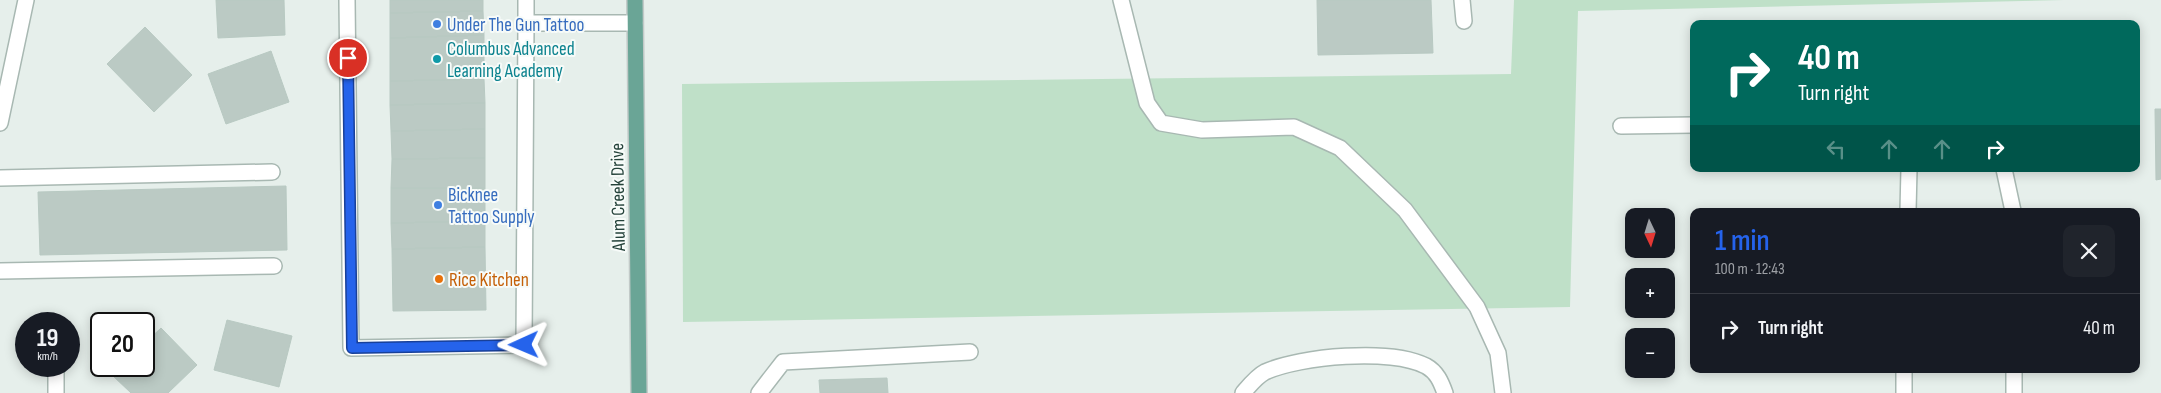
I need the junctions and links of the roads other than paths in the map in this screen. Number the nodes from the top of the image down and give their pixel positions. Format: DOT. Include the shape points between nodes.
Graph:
graph roads {
  1 [pos="26,0"];
  2 [pos="347,0"];
  3 [pos="526,0"];
  4 [pos="635,0"];
  5 [pos="1121,0"];
  6 [pos="1462,0"];
  7 [pos="1464,21"];
  8 [pos="526,23"];
  9 [pos="635,23"];
  10 [pos="0,119"];
  11 [pos="1621,126"];
  12 [pos="1690,126"];
  13 [pos="272,172"];
  14 [pos="1909,172"];
  15 [pos="2005,172"];
  16 [pos="0,178"];
  17 [pos="1908,208"];
  18 [pos="2012,208"];
  19 [pos="274,266"];
  20 [pos="0,271"];
  21 [pos="970,352"];
  22 [pos="1904,373"];
  23 [pos="2014,373"];
  24 [pos="56,377"];
  25 [pos="56,393"];
  26 [pos="639,393"];
  27 [pos="759,393"];
  28 [pos="1243,393"];
  29 [pos="1445,393"];
  30 [pos="1503,393"];
  31 [pos="1904,393"];
  32 [pos="2014,393"];
  1 -- 10 [label="street"];
  2 -- 8 [label="street" via="352,348 524,345"];
  3 -- 8 [label="street"];
  4 -- 9 [label="main road, Alum Creek Drive"];
  5 -- 30 [label="street" via="1147,103 1162,123 1202,130 1294,126 1340,148 1405,210 1477,307 1498,353"];
  6 -- 7 [label="street"];
  8 -- 9 [label="street"];
  9 -- 26 [label="main road, Alum Creek Drive"];
  11 -- 12 [label="street"];
  13 -- 16 [label="street"];
  14 -- 17 [label="street"];
  15 -- 18 [label="street"];
  19 -- 20 [label="street"];
  21 -- 27 [label="street" via="783,362"];
  22 -- 31 [label="street"];
  23 -- 32 [label="street"];
  24 -- 25 [label="street"];
  28 -- 29 [label="street" via="1262,373 1286,364 1343,357 1406,358 1428,367 1441,379"];
}
